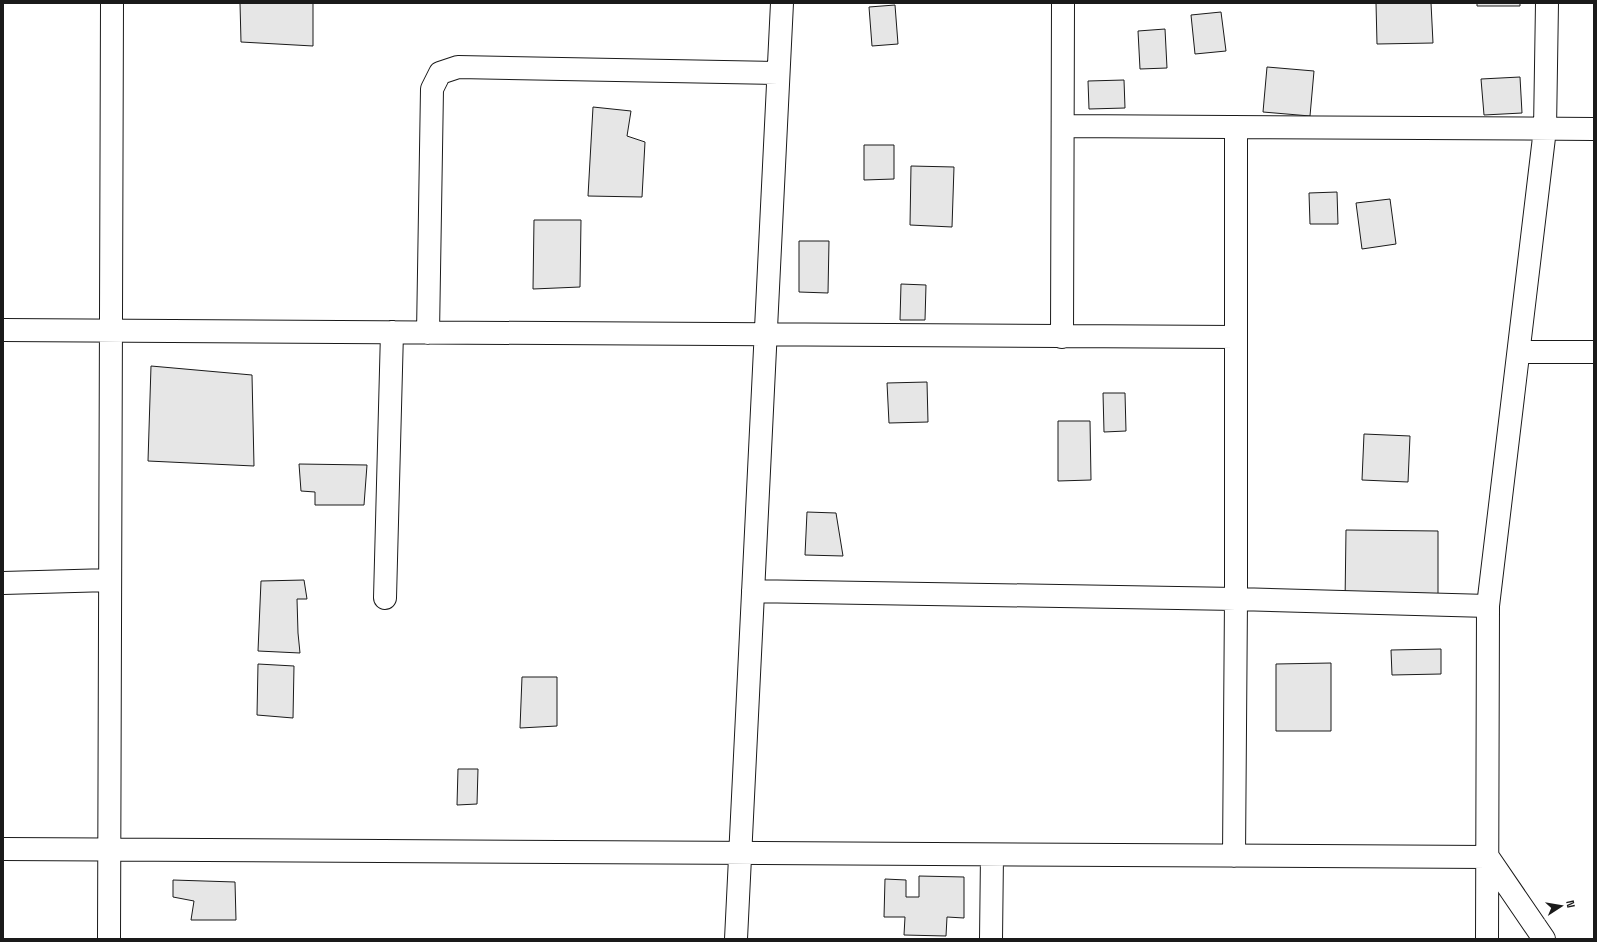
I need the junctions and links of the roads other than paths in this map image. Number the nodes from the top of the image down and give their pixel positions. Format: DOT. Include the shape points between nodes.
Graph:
graph roads {
  1 [pos="112,3"];
  2 [pos="782,3"];
  3 [pos="1063,3"];
  4 [pos="1547,3"];
  5 [pos="778,72"];
  6 [pos="1063,126"];
  7 [pos="1236,127"];
  8 [pos="1545,129"];
  9 [pos="1594,129"];
  10 [pos="3,330"];
  11 [pos="111,331"];
  12 [pos="392,332"];
  13 [pos="428,333"];
  14 [pos="766,335"];
  15 [pos="1062,336"];
  16 [pos="1236,337"];
  17 [pos="1519,352"];
  18 [pos="1594,352"];
  19 [pos="110,580"];
  20 [pos="3,583"];
  21 [pos="753,591"];
  22 [pos="384,598"];
  23 [pos="1236,599"];
  24 [pos="1488,606"];
  25 [pos="3,849"];
  26 [pos="110,849"];
  27 [pos="740,853"];
  28 [pos="992,854"];
  29 [pos="1234,856"];
  30 [pos="1488,857"];
  31 [pos="109,939"];
  32 [pos="736,939"];
  33 [pos="991,939"];
  34 [pos="1487,939"];
  35 [pos="1544,939"];
  1 -- 11 [label="street"];
  2 -- 5 [label="street"];
  3 -- 6 [label="street"];
  4 -- 8 [label="street"];
  5 -- 13 [label="street" via="458,67 440,73 432,89"];
  5 -- 14 [label="street"];
  6 -- 7 [label="street"];
  6 -- 15 [label="street"];
  7 -- 8 [label="street"];
  7 -- 16 [label="street"];
  8 -- 9 [label="street"];
  8 -- 17 [label="street"];
  10 -- 11 [label="street"];
  11 -- 12 [label="street"];
  11 -- 19 [label="street"];
  12 -- 13 [label="street"];
  12 -- 22 [label="street"];
  13 -- 14 [label="street"];
  14 -- 15 [label="street"];
  14 -- 21 [label="street"];
  15 -- 16 [label="street"];
  16 -- 23 [label="street"];
  17 -- 18 [label="street"];
  17 -- 24 [label="street"];
  19 -- 20 [label="street"];
  19 -- 26 [label="street"];
  21 -- 23 [label="street"];
  21 -- 27 [label="street"];
  23 -- 24 [label="street"];
  23 -- 29 [label="street"];
  24 -- 30 [label="street"];
  25 -- 26 [label="street"];
  26 -- 27 [label="street"];
  26 -- 31 [label="street"];
  27 -- 28 [label="street"];
  27 -- 32 [label="street"];
  28 -- 29 [label="street"];
  28 -- 33 [label="street"];
  29 -- 30 [label="street"];
  30 -- 34 [label="street"];
  30 -- 35 [label="street"];
}
